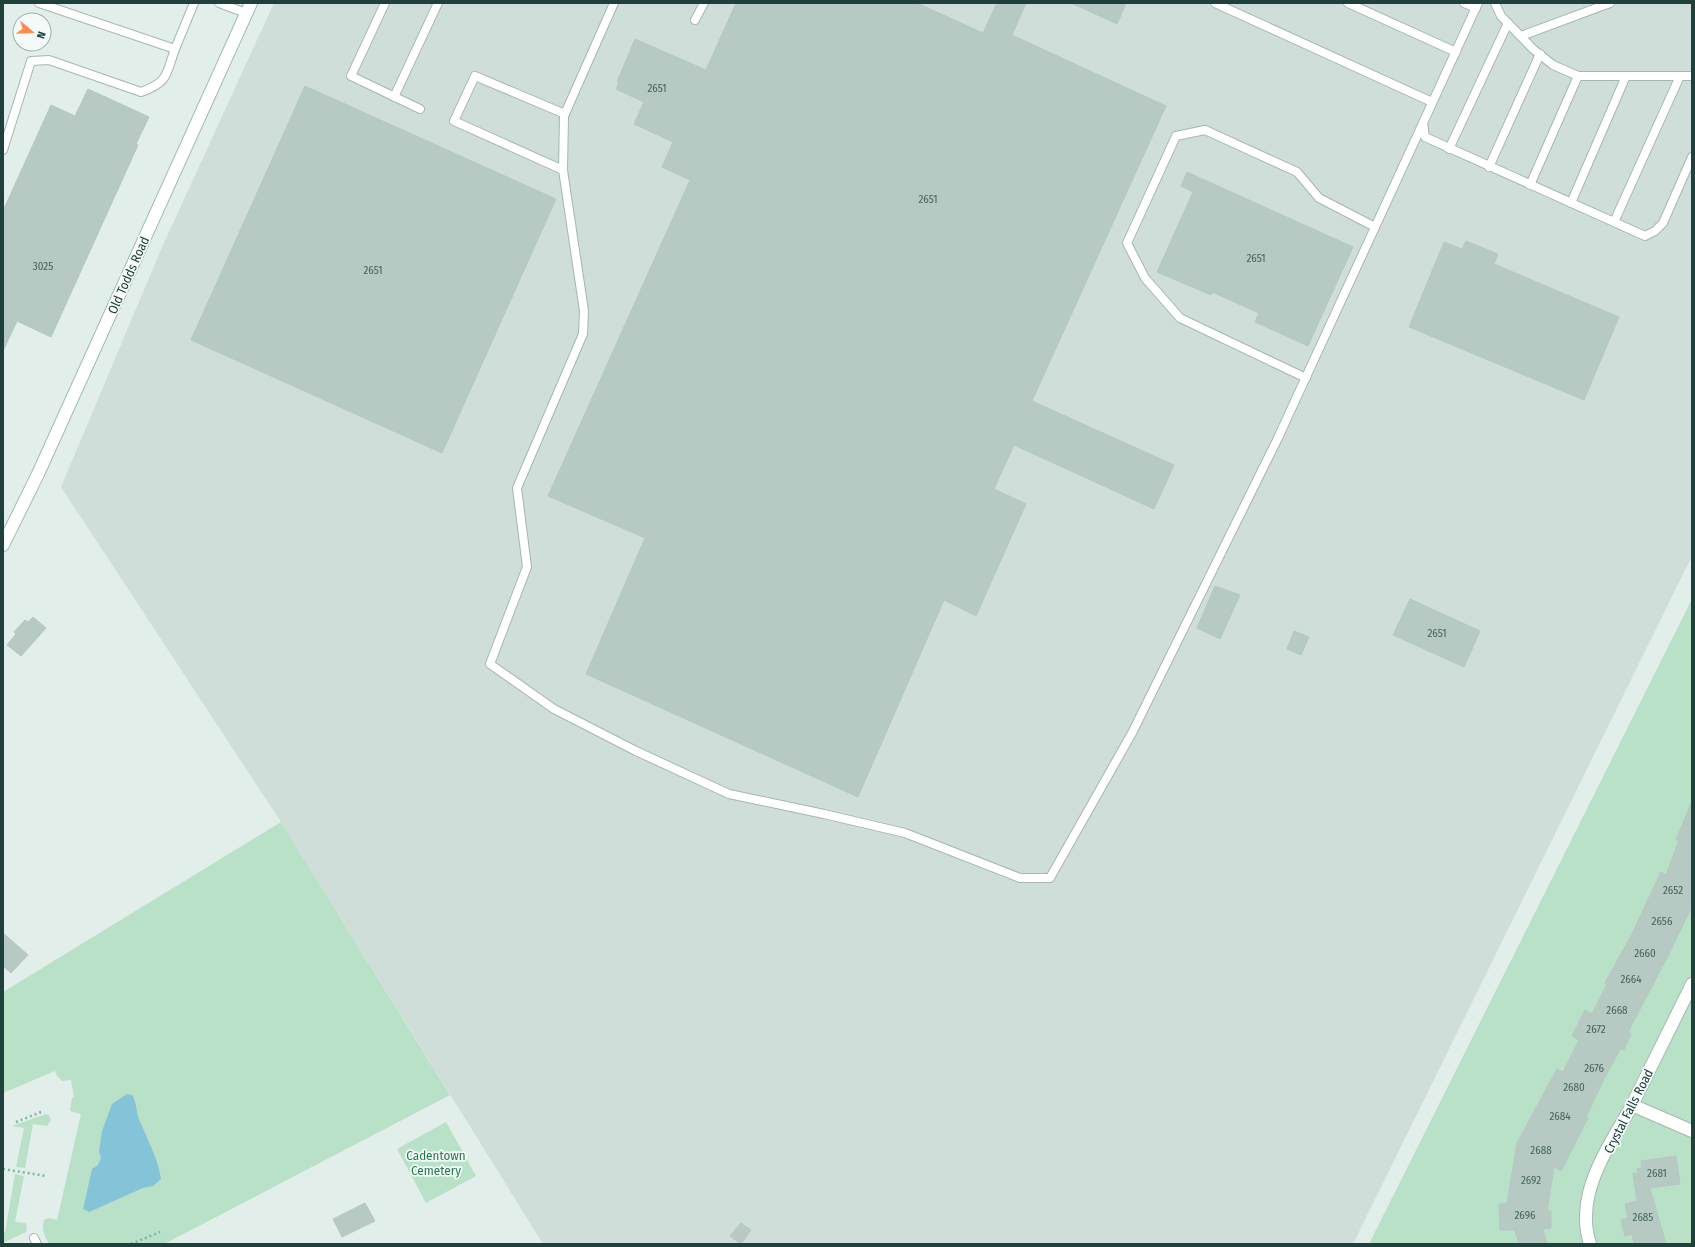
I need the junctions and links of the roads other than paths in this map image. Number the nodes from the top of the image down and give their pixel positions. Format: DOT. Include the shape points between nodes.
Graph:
graph roads {
  1 [pos="39,3"];
  2 [pos="193,3"];
  3 [pos="219,3"];
  4 [pos="385,3"];
  5 [pos="438,3"];
  6 [pos="614,3"];
  7 [pos="704,3"];
  8 [pos="1215,3"];
  9 [pos="1348,3"];
  10 [pos="1464,3"];
  11 [pos="1495,3"];
  12 [pos="1610,3"];
  13 [pos="1597,5"];
  14 [pos="1477,6"];
  15 [pos="249,8"];
  16 [pos="695,20"];
  17 [pos="1508,23"];
  18 [pos="1521,36"];
  19 [pos="175,49"];
  20 [pos="1456,52"];
  21 [pos="1540,54"];
  22 [pos="1578,76"];
  23 [pos="1626,76"];
  24 [pos="1680,76"];
  25 [pos="1692,76"];
  26 [pos="394,97"];
  27 [pos="1432,102"];
  28 [pos="420,109"];
  29 [pos="565,114"];
  30 [pos="1423,123"];
  31 [pos="1449,149"];
  32 [pos="3,150"];
  33 [pos="1692,157"];
  34 [pos="1489,167"];
  35 [pos="563,170"];
  36 [pos="1530,185"];
  37 [pos="1571,203"];
  38 [pos="1614,222"];
  39 [pos="1375,227"];
  40 [pos="1306,378"];
  41 [pos="7,528"];
  42 [pos="3,545"];
  43 [pos="1692,984"];
  44 [pos="1632,1105"];
  45 [pos="1692,1132"];
  46 [pos="1590,1244"];
  1 -- 19 [label="lane"];
  2 -- 19 [label="lane"];
  3 -- 15 [label="lane"];
  4 -- 26 [label="lane" via="351,76"];
  5 -- 26 [label="lane"];
  6 -- 29 [label="lane"];
  7 -- 16 [label="lane"];
  8 -- 27 [label="lane"];
  9 -- 20 [label="lane"];
  10 -- 14 [label="lane"];
  11 -- 17 [label="lane" via="1501,16"];
  12 -- 13 [label="lane"];
  13 -- 18 [label="lane"];
  14 -- 20 [label="lane"];
  15 -- 41 [label="main road, Old Todds Road" via="38,474"];
  17 -- 18 [label="lane"];
  17 -- 31 [label="lane"];
  18 -- 21 [label="lane"];
  19 -- 32 [label="lane" via="163,81 156,87 141,92 49,60 31,61"];
  20 -- 27 [label="lane"];
  21 -- 22 [label="lane" via="1553,65"];
  21 -- 34 [label="lane"];
  22 -- 23 [label="lane"];
  22 -- 36 [label="lane"];
  23 -- 24 [label="lane"];
  23 -- 37 [label="lane"];
  24 -- 25 [label="lane"];
  24 -- 38 [label="lane"];
  26 -- 28 [label="lane"];
  27 -- 30 [label="lane"];
  29 -- 35 [label="lane"];
  29 -- 35 [label="lane" via="475,76 454,121"];
  30 -- 31 [label="lane" via="1425,137"];
  30 -- 39 [label="lane"];
  31 -- 34 [label="lane"];
  33 -- 38 [label="lane" via="1664,223 1655,231 1645,236"];
  34 -- 36 [label="lane"];
  35 -- 40 [label="lane" via="584,311 583,334 517,488 527,567 490,664 554,709 729,794 905,833 1020,878 1050,878 1132,733"];
  36 -- 37 [label="lane"];
  37 -- 38 [label="lane"];
  39 -- 40 [label="lane"];
  39 -- 40 [label="lane" via="1319,198 1297,172 1205,130 1176,136 1127,243 1145,278 1180,318"];
  41 -- 42 [label="main road, Old Todds Road"];
  43 -- 44 [label="main road, Crystal Falls Road"];
  44 -- 45 [label="main road"];
  44 -- 46 [label="main road, Crystal Falls Road" via="1597,1169 1589,1191 1586,1208"];
}
